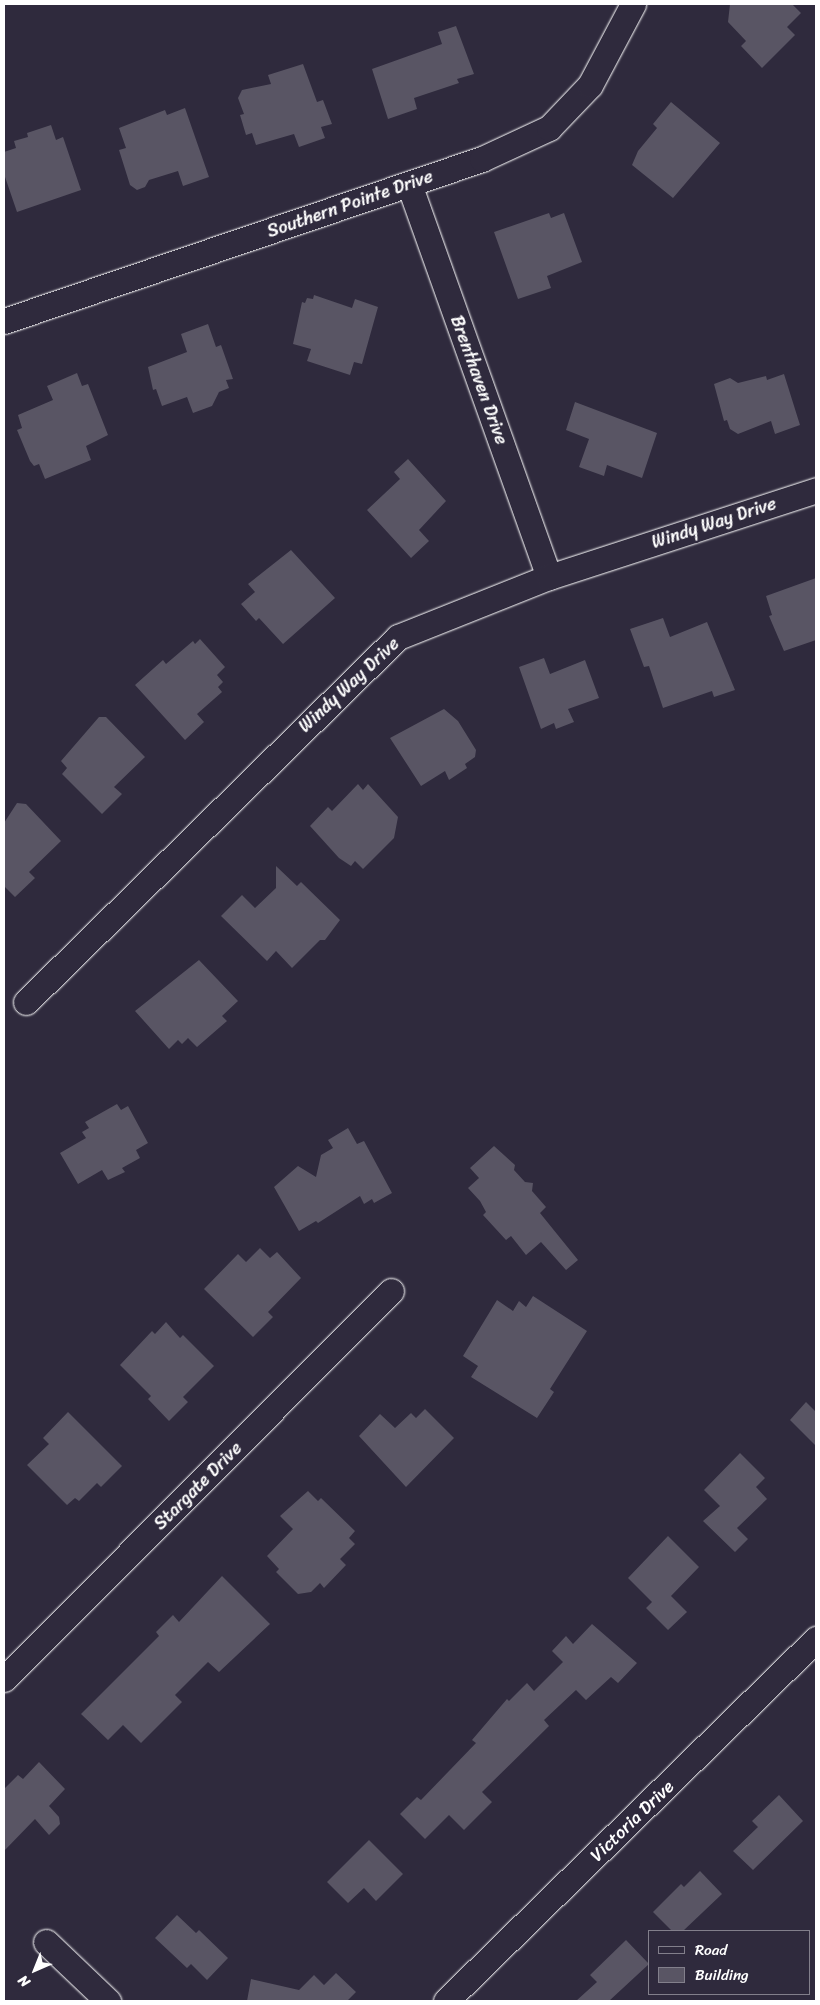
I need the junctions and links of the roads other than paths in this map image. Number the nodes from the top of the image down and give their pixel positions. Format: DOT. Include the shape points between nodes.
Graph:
graph roads {
  1 [pos="633,4"];
  2 [pos="409,184"];
  3 [pos="4,321"];
  4 [pos="816,490"];
  5 [pos="549,577"];
  6 [pos="26,1002"];
  7 [pos="391,1291"];
  8 [pos="816,1639"];
  9 [pos="4,1679"];
  10 [pos="46,1942"];
  11 [pos="108,2001"];
  12 [pos="446,2001"];
  1 -- 2 [label="street, Southern Pointe Drive" via="590,85 549,128 482,159"];
  2 -- 3 [label="street, Southern Pointe Drive"];
  2 -- 5 [label="street, Brenthaven Drive"];
  4 -- 5 [label="street, Windy Way Drive"];
  5 -- 6 [label="street, Windy Way Drive" via="398,637"];
  7 -- 9 [label="street, Stargate Drive"];
  8 -- 12 [label="street, Victoria Drive"];
  10 -- 11 [label="street"];
}
